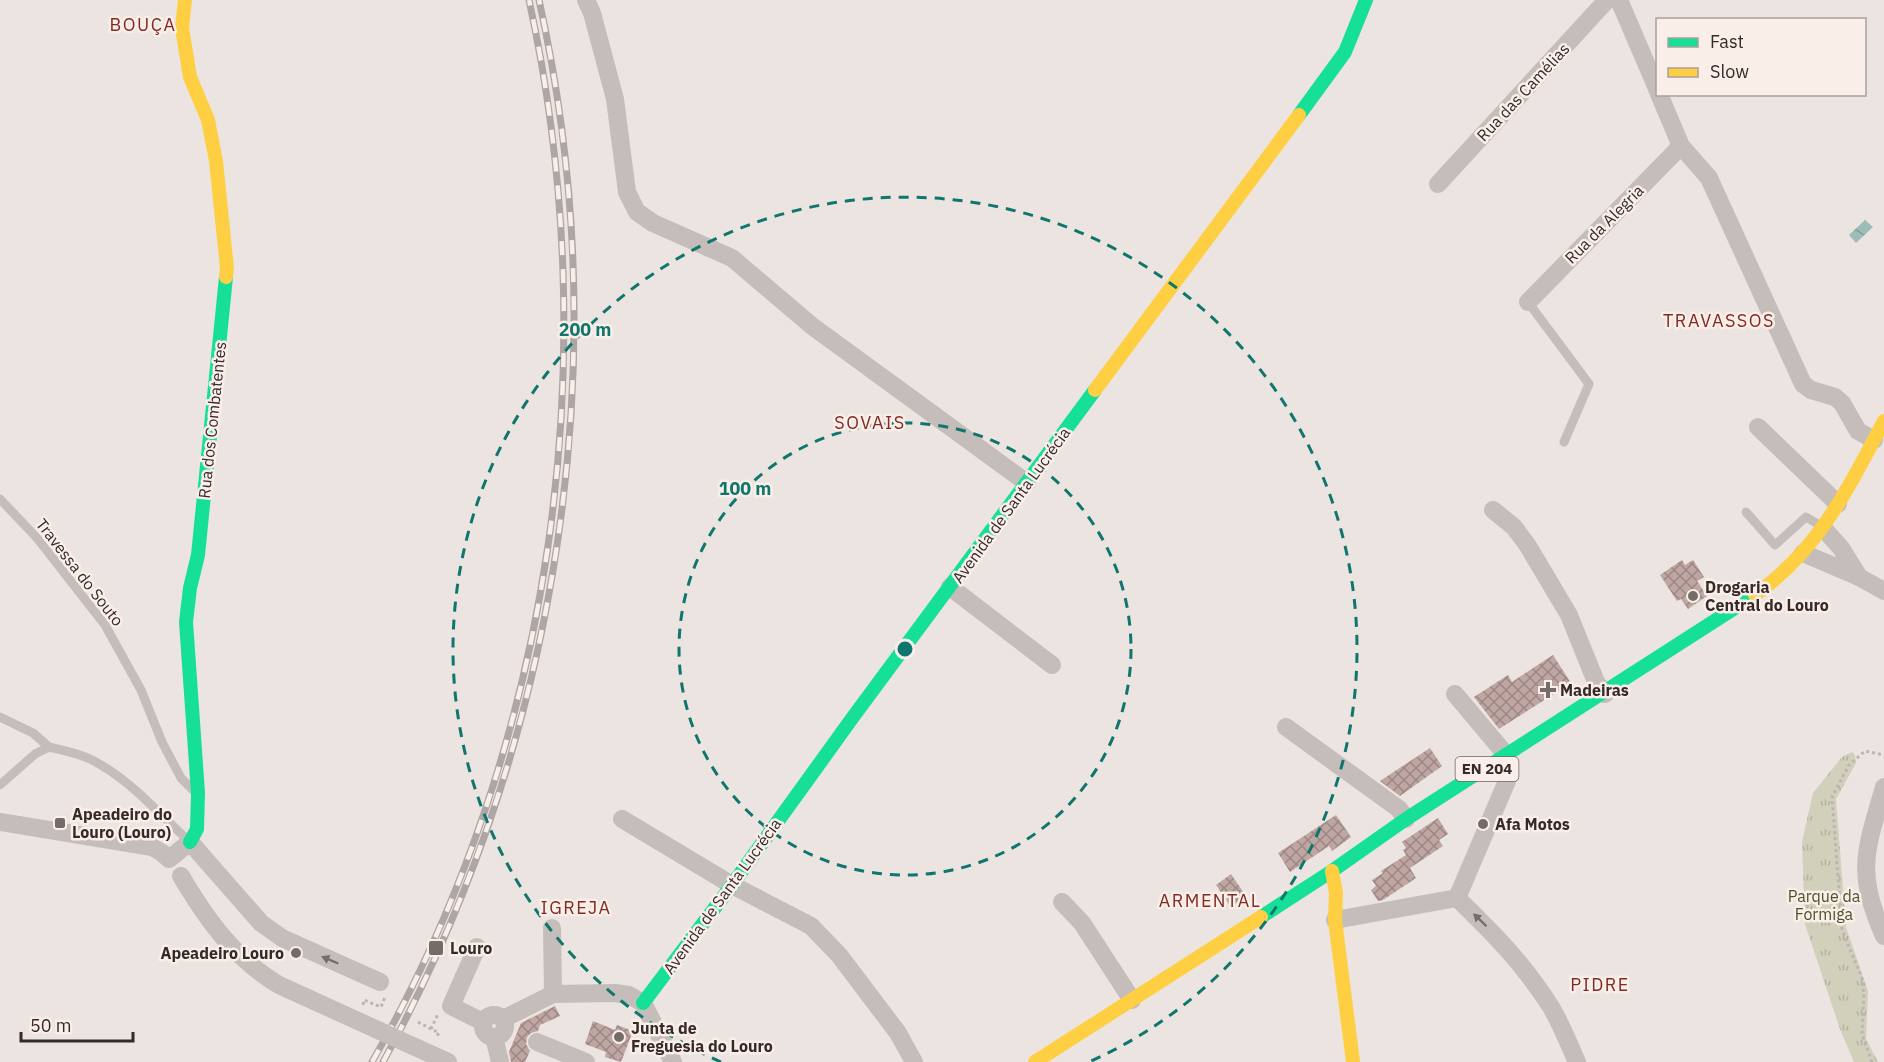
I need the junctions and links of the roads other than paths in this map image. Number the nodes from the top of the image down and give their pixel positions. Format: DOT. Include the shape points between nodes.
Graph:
graph roads {
  1 [pos="185,0"];
  2 [pos="586,0"];
  3 [pos="1366,0"];
  4 [pos="1607,0"];
  5 [pos="1619,0"];
  6 [pos="1656,88"];
  7 [pos="1659,96"];
  8 [pos="1681,146"];
  9 [pos="1438,184"];
  10 [pos="1528,302"];
  11 [pos="1884,421"];
  12 [pos="1758,427"];
  13 [pos="1874,440"];
  14 [pos="1564,442"];
  15 [pos="1027,483"];
  16 [pos="0,499"];
  17 [pos="1838,504"];
  18 [pos="1493,510"];
  19 [pos="1746,512"];
  20 [pos="1823,528"];
  21 [pos="1803,553"];
  22 [pos="1783,556"];
  23 [pos="1859,576"];
  24 [pos="950,587"];
  25 [pos="1884,591"];
  26 [pos="1052,665"];
  27 [pos="1455,694"];
  28 [pos="1605,694"];
  29 [pos="0,717"];
  30 [pos="1286,727"];
  31 [pos="49,747"];
  32 [pos="1507,756"];
  33 [pos="1508,781"];
  34 [pos="0,785"];
  35 [pos="1884,787"];
  36 [pos="198,793"];
  37 [pos="622,819"];
  38 [pos="1406,819"];
  39 [pos="0,822"];
  40 [pos="190,842"];
  41 [pos="169,860"];
  42 [pos="1332,871"];
  43 [pos="732,885"];
  44 [pos="1304,888"];
  45 [pos="1457,898"];
  46 [pos="1062,902"];
  47 [pos="1324,910"];
  48 [pos="552,928"];
  49 [pos="1884,936"];
  50 [pos="477,947"];
  51 [pos="372,979"];
  52 [pos="553,994"];
  53 [pos="1132,1000"];
  54 [pos="643,1004"];
  55 [pos="488,1030"];
  56 [pos="537,1042"];
  57 [pos="448,1062"];
  58 [pos="500,1062"];
  59 [pos="586,1062"];
  60 [pos="673,1062"];
  61 [pos="914,1062"];
  62 [pos="1035,1062"];
  63 [pos="1353,1062"];
  64 [pos="1577,1062"];
  1 -- 36 [label="street, Rua dos Combatentes" via="182,28 190,77 208,120 216,160 227,268 198,555 186,622"];
  2 -- 15 [label="street" via="615,99 627,192 637,212 732,258 812,326"];
  3 -- 15 [label="street, Avenida de Santa Lucrécia" via="1345,52"];
  4 -- 9 [label="street, Rua das Camélias"];
  5 -- 6 [label="street"];
  7 -- 8 [label="street"];
  8 -- 10 [label="street, Rua da Alegria"];
  8 -- 13 [label="street" via="1708,178 1803,384 1835,397 1858,431"];
  10 -- 14 [label="lane" via="1589,384"];
  11 -- 13 [label="street, EN 204"];
  12 -- 17 [label="street"];
  13 -- 17 [label="street, EN 204"];
  15 -- 24 [label="street, Avenida de Santa Lucrécia"];
  16 -- 36 [label="lane, Travessa do Souto" via="37,538 105,625 141,690 181,778"];
  17 -- 20 [label="street, EN 204"];
  18 -- 28 [label="street" via="1514,527 1528,546 1569,615 1596,682"];
  19 -- 22 [label="lane"];
  20 -- 21 [label="street, EN 204"];
  20 -- 22 [label="lane" via="1806,517"];
  20 -- 23 [label="street"];
  21 -- 22 [label="street, EN 204"];
  21 -- 23 [label="street"];
  22 -- 28 [label="street, EN 204" via="1741,605"];
  23 -- 25 [label="street"];
  24 -- 26 [label="street"];
  24 -- 43 [label="street, Avenida de Santa Lucrécia"];
  27 -- 32 [label="street"];
  28 -- 32 [label="street, EN 204"];
  29 -- 31 [label="lane" via="33,733"];
  30 -- 38 [label="street"];
  31 -- 34 [label="lane" via="35,754"];
  31 -- 40 [label="lane" via="100,764"];
  32 -- 38 [label="street, EN 204"];
  33 -- 45 [label="street"];
  35 -- 49 [label="street" via="1865,865 1872,909"];
  36 -- 40 [label="street, Rua dos Combatentes" via="196,829"];
  37 -- 43 [label="street"];
  38 -- 42 [label="street, EN 204"];
  39 -- 41 [label="street" via="152,847"];
  40 -- 41 [label="street"];
  51 -- 40 [label="street, one-way" via="296,946 261,923"];
  41 -- 57 [label="street, bridge" via="203,914 258,972"];
  42 -- 44 [label="street, EN 204"];
  42 -- 47 [label="street" via="1336,893"];
  43 -- 54 [label="street, Avenida de Santa Lucrécia"];
  43 -- 61 [label="street" via="811,926 898,1033"];
  44 -- 47 [label="street"];
  44 -- 53 [label="street, EN 204"];
  45 -- 47 [label="street"];
  64 -- 45 [label="street, one-way" via="1552,1010 1527,972 1502,941"];
  46 -- 53 [label="street" via="1082,923"];
  47 -- 63 [label="street"];
  48 -- 52 [label="street"];
  50 -- 55 [label="street" via="451,1006"];
  52 -- 54 [label="street" via="615,993 629,995"];
  52 -- 55 [label="street" via="503,1019 504,1030 499,1035"];
  53 -- 62 [label="street, EN 204"];
  54 -- 60 [label="street"];
  55 -- 58 [label="street"];
  56 -- 59 [label="street"];
}
